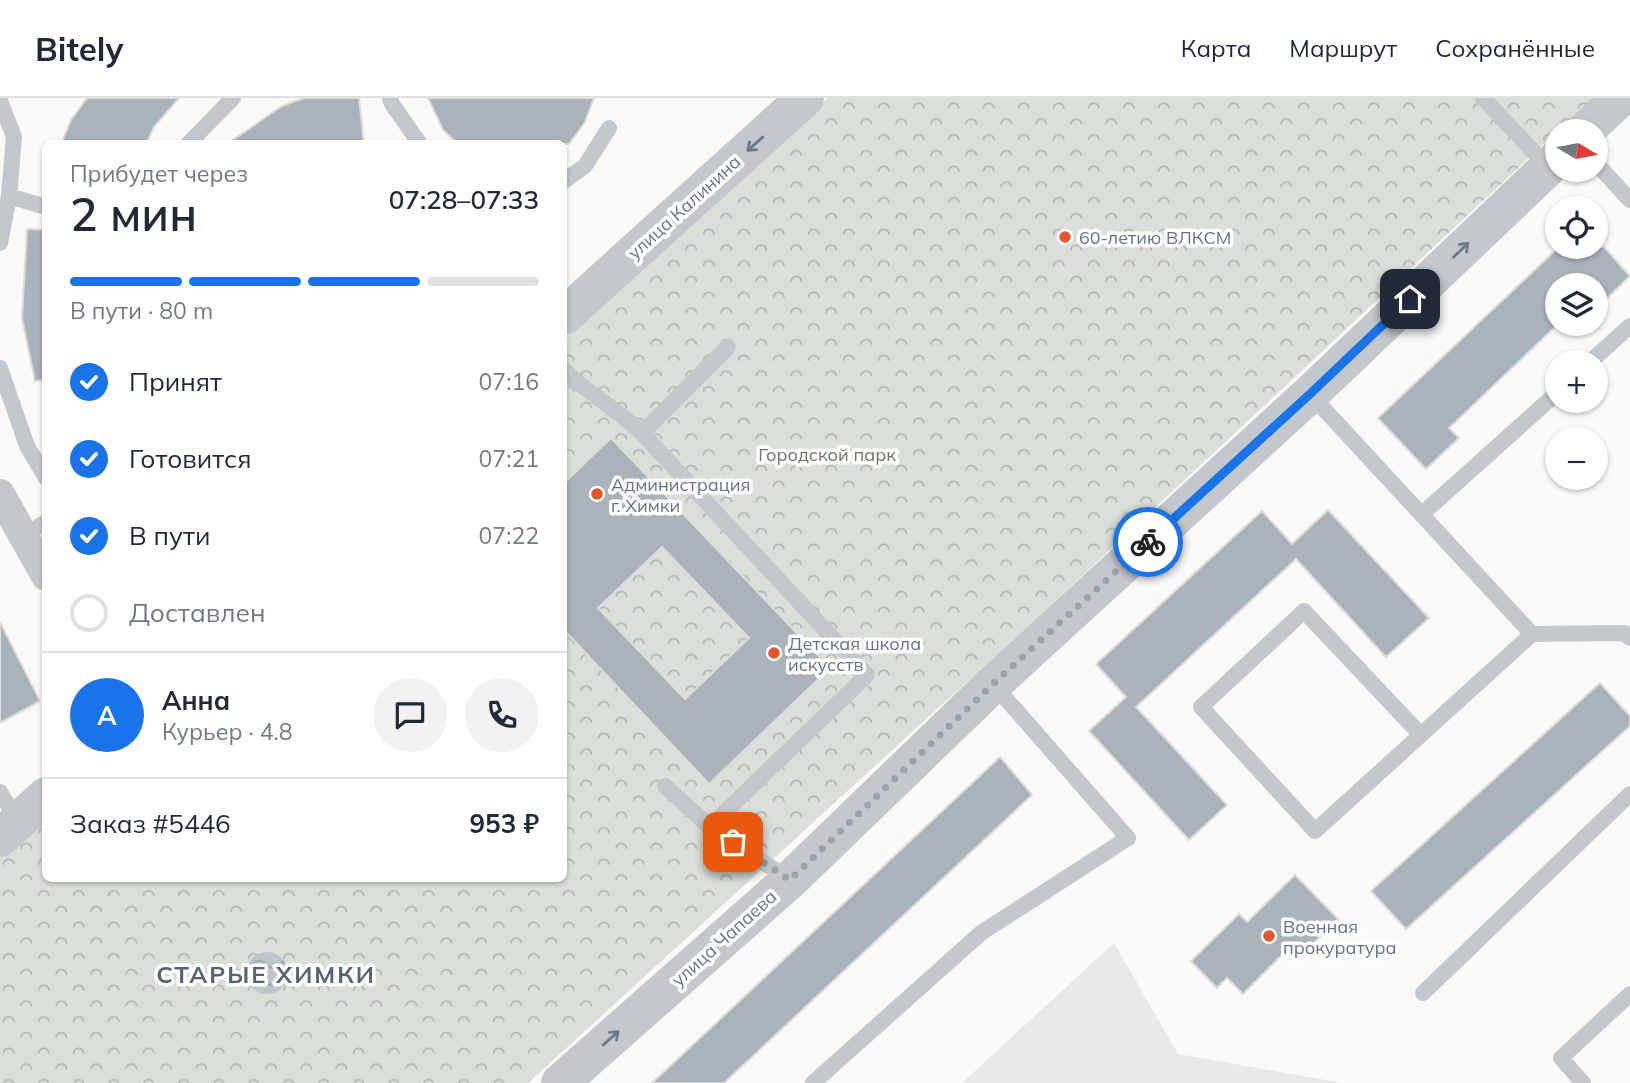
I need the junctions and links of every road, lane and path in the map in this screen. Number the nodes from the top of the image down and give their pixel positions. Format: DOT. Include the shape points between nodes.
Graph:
graph roads {
  1 [pos="233,98"];
  2 [pos="390,98"];
  3 [pos="1483,98"];
  4 [pos="1620,98"];
  5 [pos="0,101"];
  6 [pos="789,103"];
  7 [pos="1598,119"];
  8 [pos="609,128"];
  9 [pos="192,140"];
  10 [pos="417,140"];
  11 [pos="1545,155"];
  12 [pos="1545,170"];
  13 [pos="1608,176"];
  14 [pos="567,179"];
  15 [pos="9,196"];
  16 [pos="1630,200"];
  17 [pos="42,206"];
  18 [pos="0,243"];
  19 [pos="567,313"];
  20 [pos="1630,326"];
  21 [pos="728,346"];
  22 [pos="1603,350"];
  23 [pos="0,368"];
  24 [pos="567,373"];
  25 [pos="1310,394"];
  26 [pos="1545,404"];
  27 [pos="642,433"];
  28 [pos="42,471"];
  29 [pos="0,494"];
  30 [pos="1422,514"];
  31 [pos="34,529"];
  32 [pos="42,560"];
  33 [pos="1532,634"];
  34 [pos="1630,638"];
  35 [pos="993,684"];
  36 [pos="1420,734"];
  37 [pos="665,786"];
  38 [pos="1630,794"];
  39 [pos="42,798"];
  40 [pos="6,817"];
  41 [pos="711,828"];
  42 [pos="790,880"];
  43 [pos="1423,993"];
  44 [pos="1630,993"];
  45 [pos="560,1083"];
  46 [pos="813,1083"];
  47 [pos="1583,1083"];
  1 -- 9 [label="lane"];
  2 -- 10 [label="lane"];
  3 -- 11 [label="lane"];
  4 -- 7 [label="street"];
  5 -- 15 [label="lane" via="13,137"];
  6 -- 19 [label="street, улица Калинина, one-way"];
  8 -- 14 [label="lane" via="584,166"];
  25 -- 12 [label="street, улица Чапаева, one-way"];
  13 -- 16 [label="lane"];
  15 -- 17 [label="lane"];
  15 -- 18 [label="lane"];
  20 -- 22 [label="lane"];
  21 -- 27 [label="lane"];
  23 -- 28 [label="lane" via="27,446"];
  24 -- 27 [label="lane"];
  25 -- 30 [label="lane"];
  25 -- 35 [label="street, улица Чапаева"];
  26 -- 30 [label="lane"];
  27 -- 41 [label="lane" via="866,675"];
  29 -- 31 [label="street"];
  30 -- 33 [label="lane"];
  31 -- 32 [label="street"];
  33 -- 34 [label="lane" via="1625,633"];
  33 -- 36 [label="lane"];
  35 -- 42 [label="street, улица Чапаева"];
  35 -- 46 [label="lane" via="1128,838 981,933"];
  36 -- 36 [label="lane" via="1315,831 1201,707 1304,611"];
  37 -- 41 [label="lane"];
  38 -- 43 [label="lane"];
  39 -- 40 [label="street"];
  41 -- 42 [label="lane"];
  45 -- 42 [label="street, улица Чапаева, one-way"];
  44 -- 47 [label="lane" via="1561,1058"];
}
